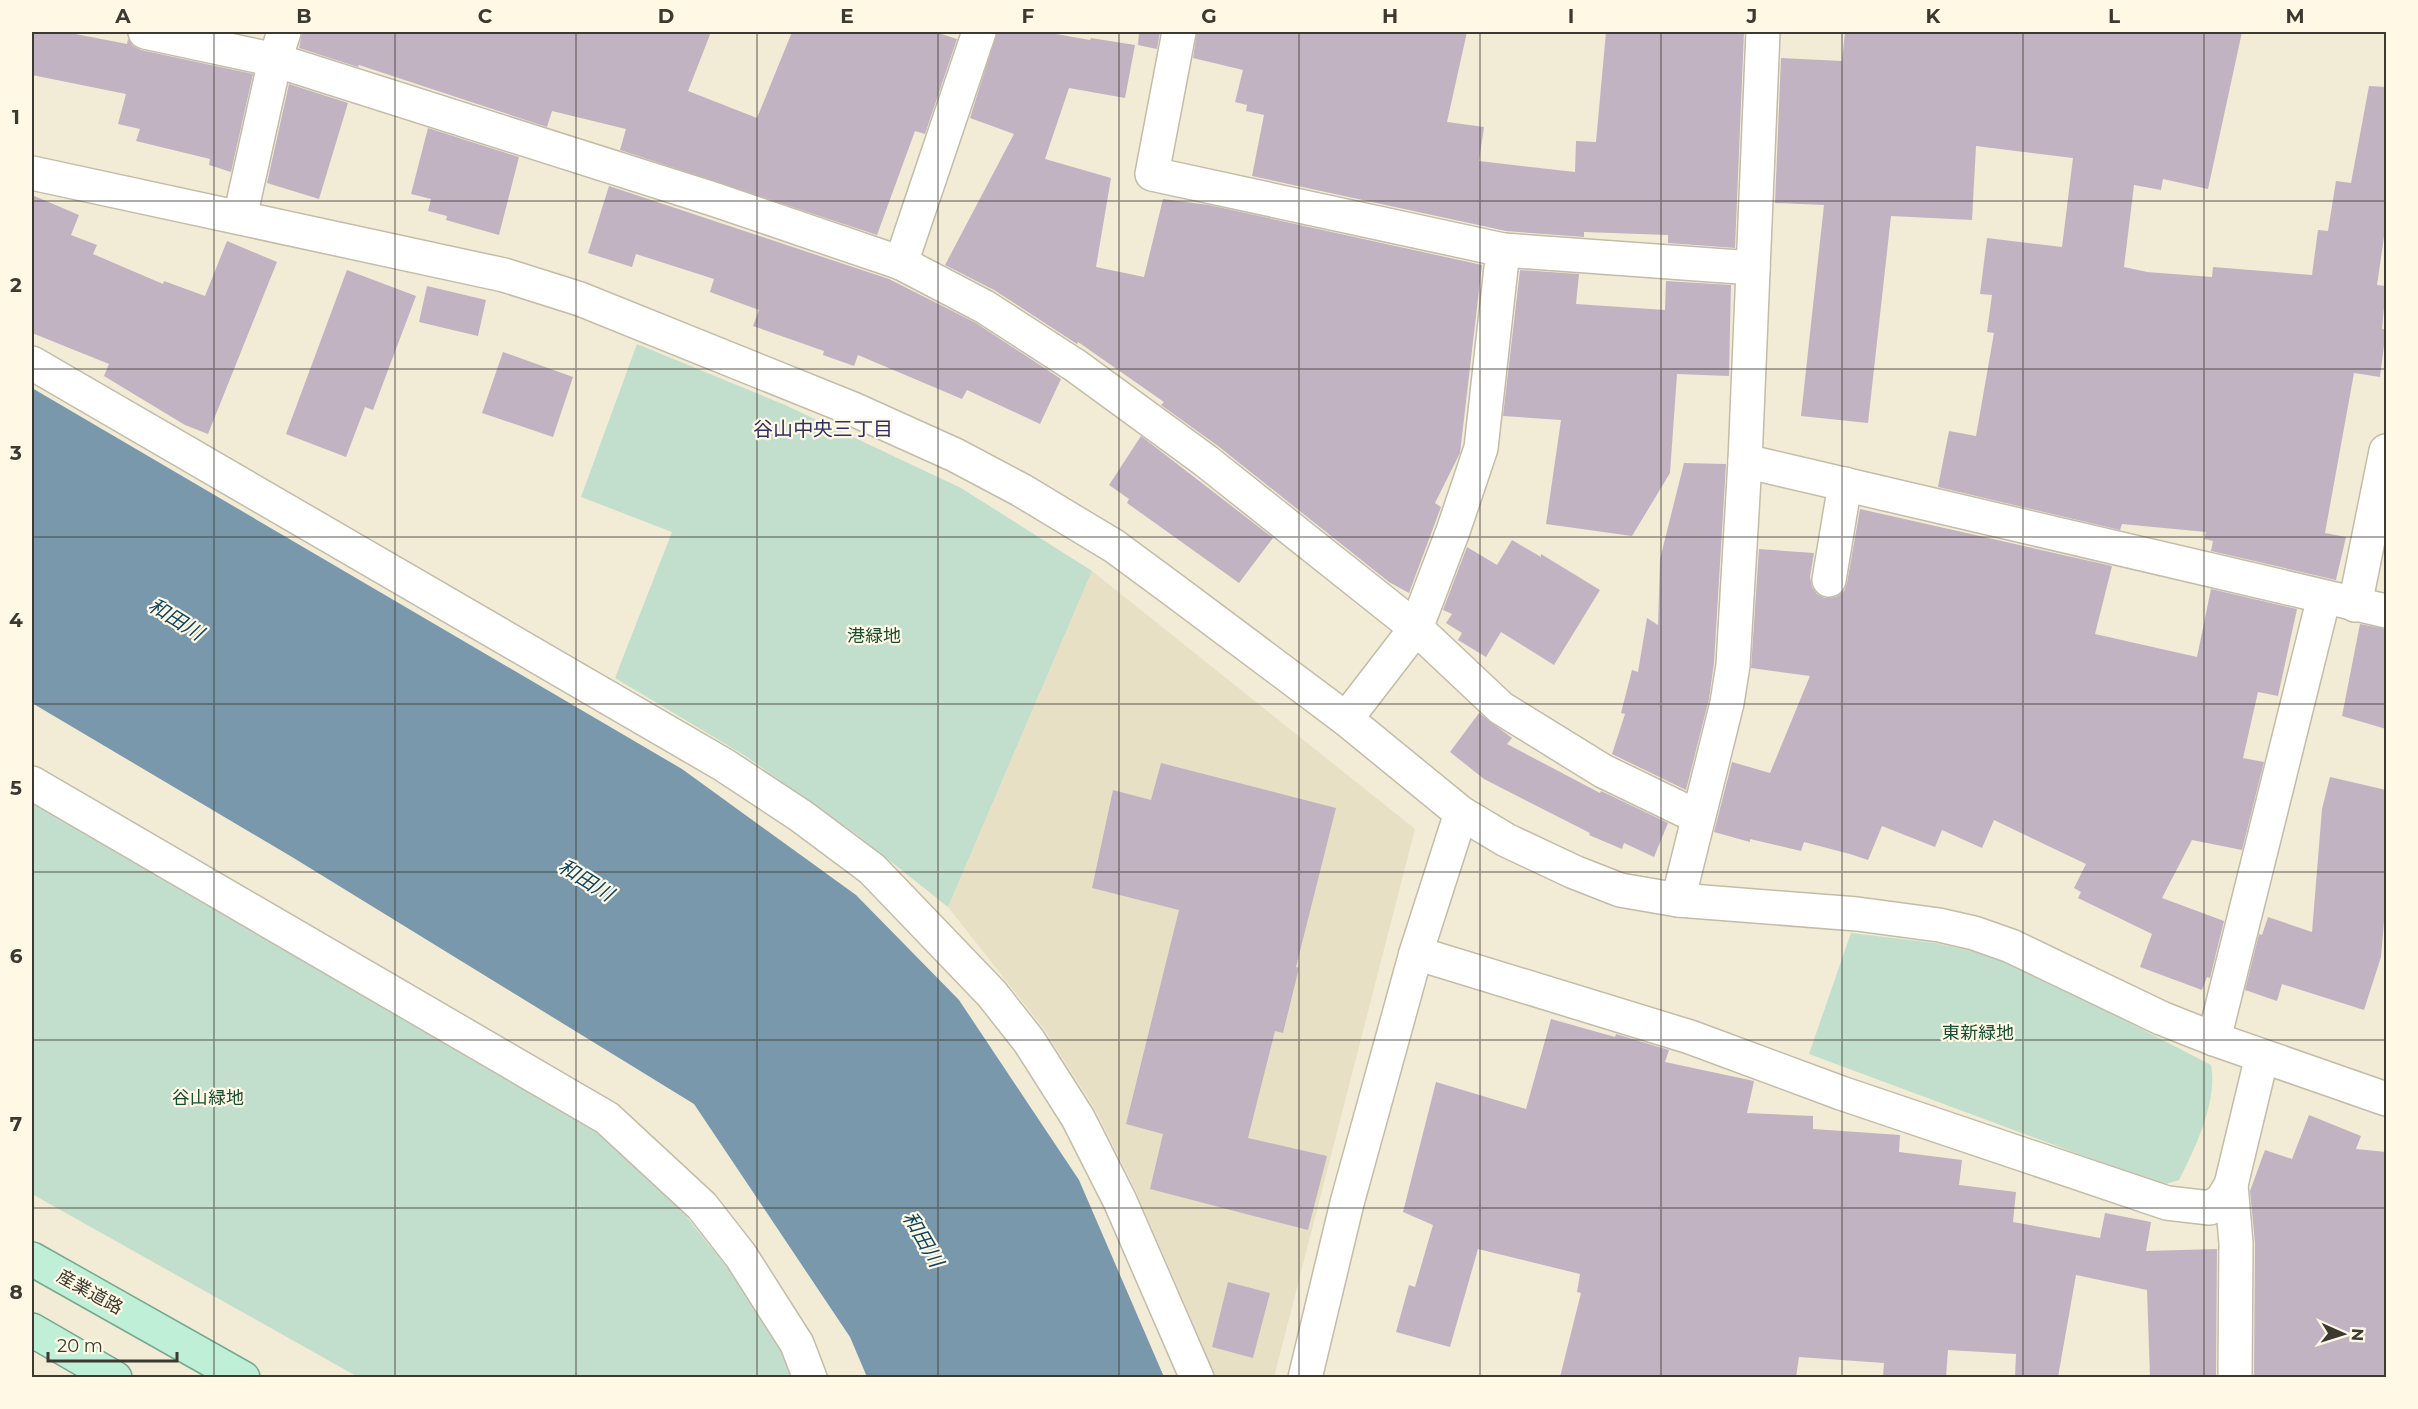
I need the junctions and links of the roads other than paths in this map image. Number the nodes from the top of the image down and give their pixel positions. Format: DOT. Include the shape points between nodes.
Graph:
graph roads {
  1 [pos="145,32"];
  2 [pos="979,32"];
  3 [pos="1179,32"];
  4 [pos="1763,32"];
  5 [pos="279,46"];
  6 [pos="32,173"];
  7 [pos="240,217"];
  8 [pos="1503,250"];
  9 [pos="901,263"];
  10 [pos="1753,268"];
  11 [pos="32,363"];
  12 [pos="2386,451"];
  13 [pos="1745,461"];
  14 [pos="1845,484"];
  15 [pos="1829,579"];
  16 [pos="2339,601"];
  17 [pos="2386,611"];
  18 [pos="1416,628"];
  19 [pos="1346,719"];
  20 [pos="32,783"];
  21 [pos="1461,813"];
  22 [pos="1698,817"];
  23 [pos="1678,900"];
  24 [pos="1416,953"];
  25 [pos="2214,1039"];
  26 [pos="2262,1056"];
  27 [pos="2386,1099"];
  28 [pos="2231,1185"];
  29 [pos="32,1259"];
  30 [pos="32,1330"];
  31 [pos="115,1377"];
  32 [pos="243,1377"];
  33 [pos="810,1377"];
  34 [pos="1197,1377"];
  35 [pos="1305,1377"];
  36 [pos="2235,1377"];
  1 -- 5 [label="street"];
  2 -- 9 [label="street"];
  3 -- 8 [label="street" via="1152,174"];
  4 -- 10 [label="street"];
  5 -- 7 [label="street"];
  5 -- 9 [label="street"];
  6 -- 7 [label="street"];
  7 -- 19 [label="street" via="504,275 580,299 853,409 955,455 1114,546"];
  8 -- 10 [label="street"];
  8 -- 18 [label="street" via="1480,448"];
  9 -- 18 [label="street" via="985,307 1076,366 1206,461"];
  10 -- 13 [label="street"];
  11 -- 34 [label="street" via="724,765 872,869 992,994 1029,1041 1078,1118 1120,1201"];
  12 -- 16 [label="street"];
  13 -- 14 [label="street"];
  13 -- 22 [label="street" via="1733,665"];
  14 -- 15 [label="street"];
  14 -- 16 [label="street"];
  16 -- 17 [label="street"];
  16 -- 25 [label="street"];
  18 -- 19 [label="street"];
  18 -- 22 [label="street" via="1501,708 1603,771"];
  19 -- 21 [label="street"];
  20 -- 33 [label="street" via="607,1118 702,1206 741,1256 797,1344"];
  21 -- 23 [label="street" via="1506,840 1620,890"];
  21 -- 24 [label="street"];
  22 -- 23 [label="street"];
  23 -- 25 [label="street" via="1857,914 1974,933 2011,946"];
  24 -- 28 [label="street" via="1690,1037 1841,1093 2167,1203 2210,1208 2222,1200"];
  24 -- 35 [label="street" via="1347,1203"];
  25 -- 26 [label="street"];
  26 -- 27 [label="street"];
  26 -- 28 [label="street"];
  28 -- 36 [label="street" via="2236,1243"];
  29 -- 32 [label="main road, 産業道路"];
  30 -- 31 [label="main road"];
}
